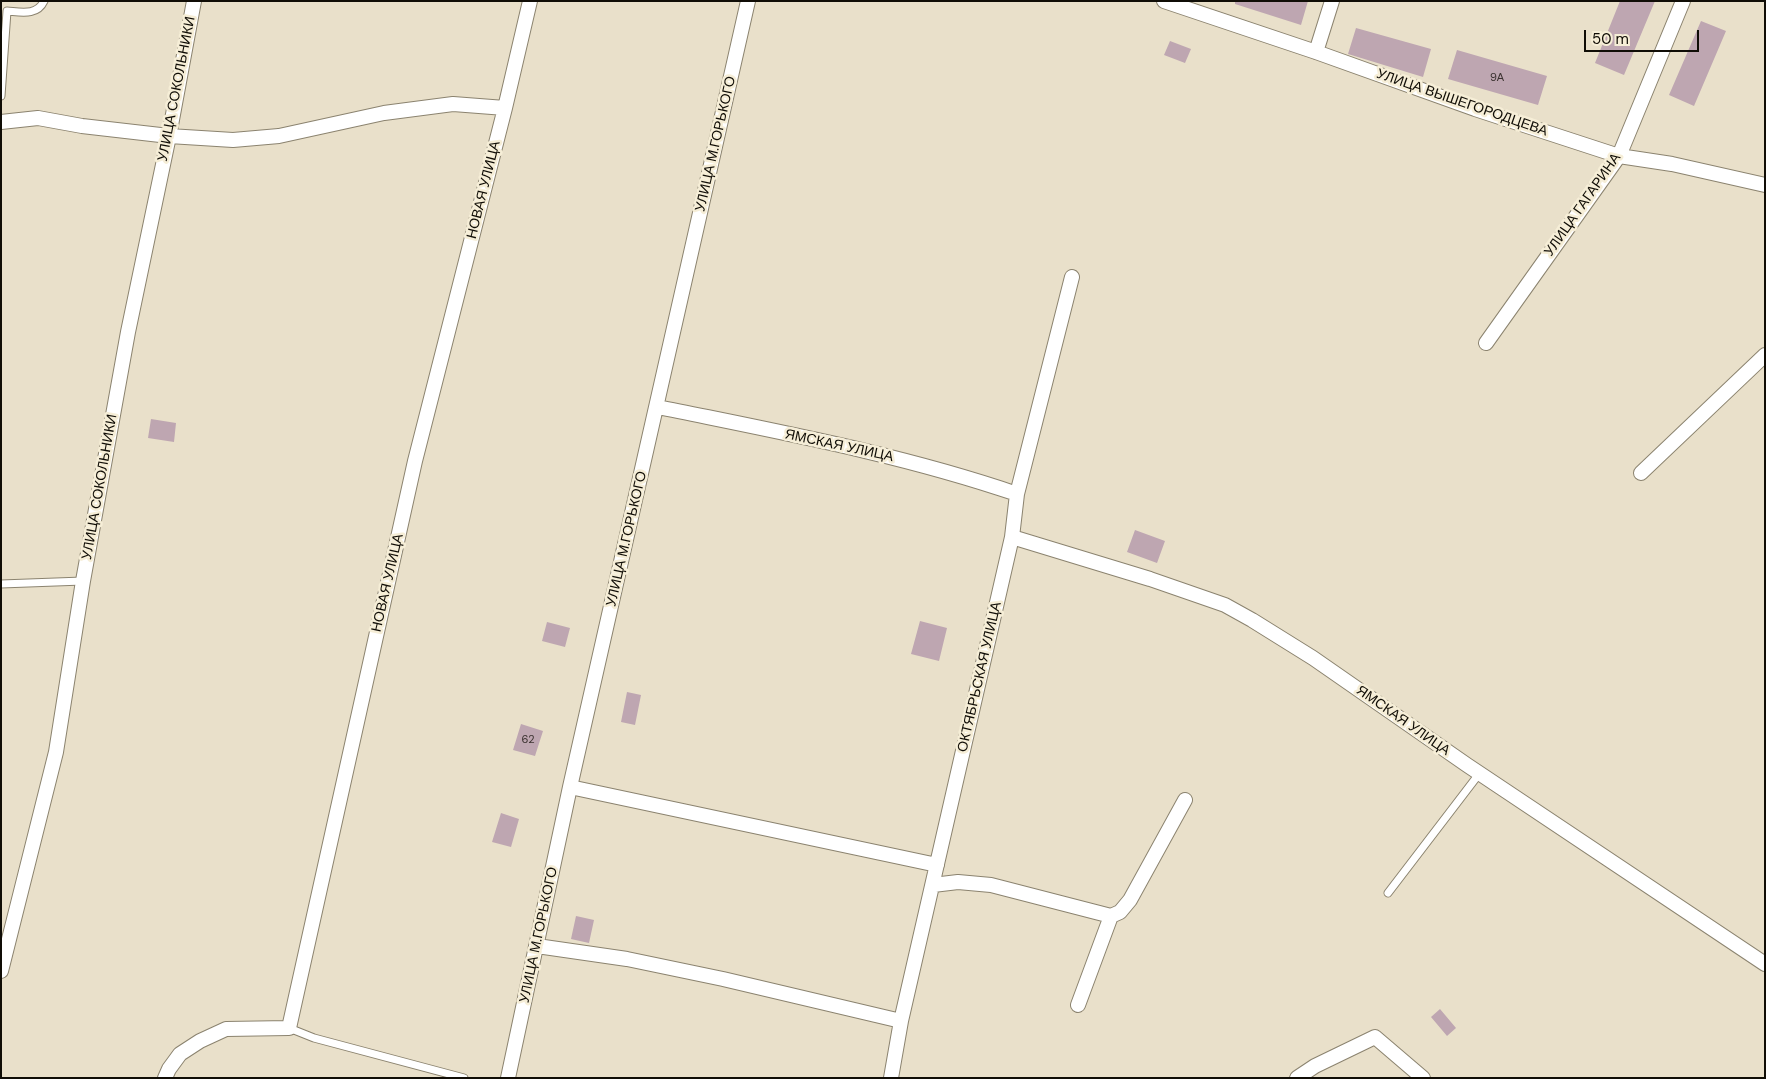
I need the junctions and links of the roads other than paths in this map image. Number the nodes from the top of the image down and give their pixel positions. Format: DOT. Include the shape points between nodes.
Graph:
graph roads {
  1 [pos="44,1"];
  2 [pos="194,1"];
  3 [pos="530,1"];
  4 [pos="748,1"];
  5 [pos="1164,1"];
  6 [pos="1332,1"];
  7 [pos="1683,1"];
  8 [pos="4,12"];
  9 [pos="1316,52"];
  10 [pos="1,96"];
  11 [pos="505,108"];
  12 [pos="1,122"];
  13 [pos="168,136"];
  14 [pos="1619,156"];
  15 [pos="1765,185"];
  16 [pos="1072,278"];
  17 [pos="1486,343"];
  18 [pos="1765,355"];
  19 [pos="658,407"];
  20 [pos="1640,473"];
  21 [pos="1017,494"];
  22 [pos="1012,537"];
  23 [pos="84,581"];
  24 [pos="1,584"];
  25 [pos="1479,774"];
  26 [pos="570,788"];
  27 [pos="1185,800"];
  28 [pos="938,865"];
  29 [pos="933,884"];
  30 [pos="1388,894"];
  31 [pos="1111,916"];
  32 [pos="536,946"];
  33 [pos="1765,964"];
  34 [pos="1,971"];
  35 [pos="1078,1005"];
  36 [pos="902,1021"];
  37 [pos="289,1028"];
  38 [pos="165,1078"];
  39 [pos="464,1078"];
  40 [pos="508,1078"];
  41 [pos="891,1078"];
  42 [pos="1297,1078"];
  43 [pos="1423,1078"];
  1 -- 8 [label="lane" via="33,12"];
  2 -- 13 [label="street, УЛИЦА СОКОЛЬНИКИ"];
  3 -- 11 [label="street, НОВАЯ УЛИЦА"];
  4 -- 19 [label="street, УЛИЦА М.ГОРЬКОГО"];
  5 -- 9 [label="street, УЛИЦА ВЫШЕГОРОДЦЕВА"];
  6 -- 9 [label="street"];
  7 -- 14 [label="street, УЛИЦА ГАГАРИНА"];
  8 -- 10 [label="lane"];
  9 -- 14 [label="street, УЛИЦА ВЫШЕГОРОДЦЕВА"];
  11 -- 13 [label="street" via="453,104 384,113 279,136 233,140"];
  11 -- 37 [label="street, НОВАЯ УЛИЦА" via="415,460"];
  12 -- 13 [label="street" via="38,118"];
  13 -- 23 [label="street, УЛИЦА СОКОЛЬНИКИ" via="128,332"];
  14 -- 15 [label="street, УЛИЦА ВЫШЕГОРОДЦЕВА"];
  14 -- 17 [label="street, УЛИЦА ГАГАРИНА"];
  16 -- 21 [label="street, ОКТЯБРЬСКАЯ УЛИЦА"];
  18 -- 20 [label="street"];
  19 -- 21 [label="street, ЯМСКАЯ УЛИЦА" via="880,454"];
  19 -- 26 [label="street, УЛИЦА М.ГОРЬКОГО"];
  21 -- 22 [label="street, ОКТЯБРЬСКАЯ УЛИЦА"];
  22 -- 25 [label="street, ЯМСКАЯ УЛИЦА" via="1150,579 1225,606 1313,658"];
  22 -- 28 [label="street, ОКТЯБРЬСКАЯ УЛИЦА"];
  23 -- 24 [label="lane"];
  23 -- 34 [label="street, УЛИЦА СОКОЛЬНИКИ" via="56,752"];
  25 -- 30 [label="lane"];
  25 -- 33 [label="street, ЯМСКАЯ УЛИЦА"];
  26 -- 28 [label="street"];
  26 -- 32 [label="street, УЛИЦА М.ГОРЬКОГО"];
  27 -- 31 [label="street" via="1130,900 1120,912"];
  28 -- 29 [label="street, ОКТЯБРЬСКАЯ УЛИЦА"];
  29 -- 31 [label="street" via="990,884"];
  29 -- 36 [label="street, ОКТЯБРЬСКАЯ УЛИЦА"];
  31 -- 35 [label="street"];
  32 -- 36 [label="street" via="627,959"];
  32 -- 40 [label="street, УЛИЦА М.ГОРЬКОГО"];
  36 -- 41 [label="street, ОКТЯБРЬСКАЯ УЛИЦА"];
  37 -- 38 [label="street" via="226,1029 180,1054"];
  37 -- 39 [label="lane" via="314,1038"];
  42 -- 43 [label="street" via="1375,1037"];
}
